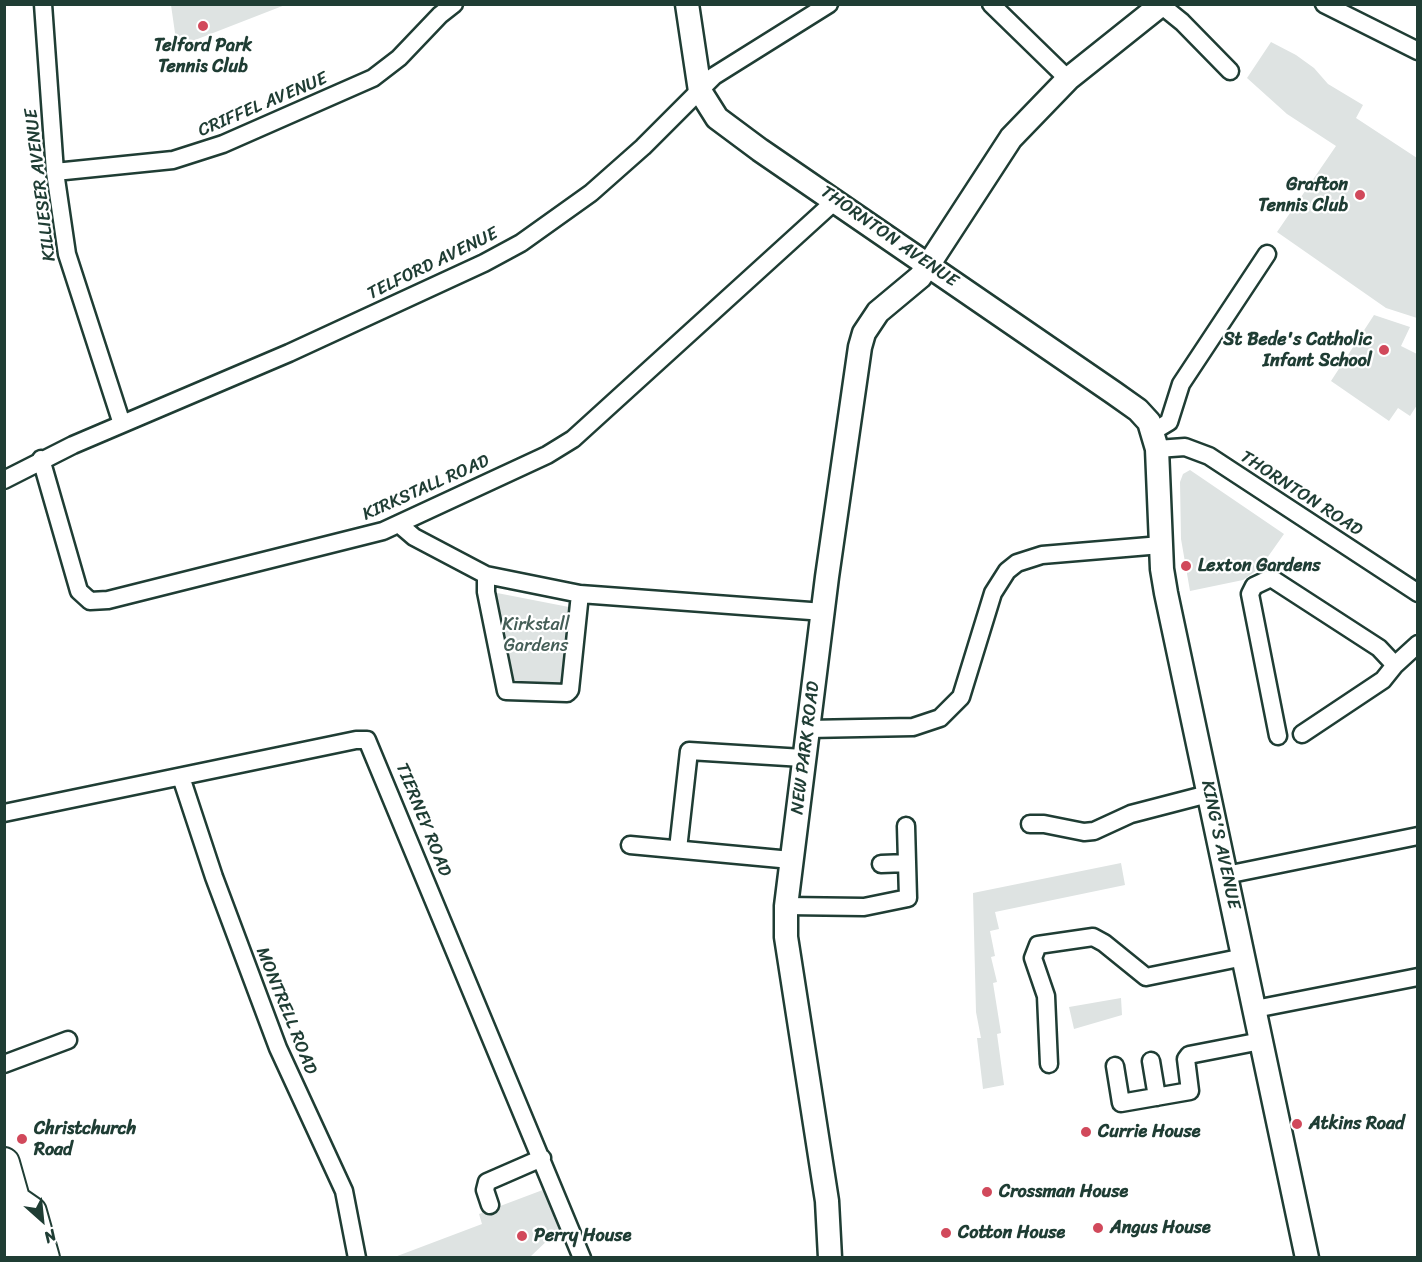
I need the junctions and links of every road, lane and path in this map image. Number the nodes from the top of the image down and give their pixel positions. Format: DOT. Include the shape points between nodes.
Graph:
graph roads {
  1 [pos="43,4"];
  2 [pos="454,4"];
  3 [pos="687,4"];
  4 [pos="830,4"];
  5 [pos="991,4"];
  6 [pos="1324,4"];
  7 [pos="1161,5"];
  8 [pos="1418,51"];
  9 [pos="1230,71"];
  10 [pos="1068,79"];
  11 [pos="700,91"];
  12 [pos="56,172"];
  13 [pos="836,200"];
  14 [pos="1267,254"];
  15 [pos="929,264"];
  16 [pos="122,424"];
  17 [pos="1155,440"];
  18 [pos="41,459"];
  19 [pos="4,480"];
  20 [pos="400,525"];
  21 [pos="1161,545"];
  22 [pos="486,574"];
  23 [pos="1418,593"];
  24 [pos="580,594"];
  25 [pos="824,612"];
  26 [pos="1418,644"];
  27 [pos="1395,665"];
  28 [pos="808,729"];
  29 [pos="1302,734"];
  30 [pos="1278,736"];
  31 [pos="803,758"];
  32 [pos="181,777"];
  33 [pos="1208,794"];
  34 [pos="4,813"];
  35 [pos="1029,824"];
  36 [pos="906,826"];
  37 [pos="1418,836"];
  38 [pos="630,844"];
  39 [pos="678,849"];
  40 [pos="791,860"];
  41 [pos="907,863"];
  42 [pos="880,864"];
  43 [pos="1226,875"];
  44 [pos="786,906"];
  45 [pos="1244,957"];
  46 [pos="1418,977"];
  47 [pos="1255,1009"];
  48 [pos="68,1040"];
  49 [pos="1261,1041"];
  50 [pos="1151,1061"];
  51 [pos="4,1064"];
  52 [pos="1049,1064"];
  53 [pos="1115,1066"];
  54 [pos="1157,1097"];
  55 [pos="542,1158"];
  56 [pos="4,1163"];
  57 [pos="15,1202"];
  58 [pos="490,1205"];
  59 [pos="21,1257"];
  60 [pos="44,1257"];
  61 [pos="357,1257"];
  62 [pos="582,1257"];
  63 [pos="830,1257"];
  64 [pos="1307,1257"];
  1 -- 12 [label="street, KILLIESER AVENUE"];
  2 -- 12 [label="street, CRIFFEL AVENUE" via="373,78 223,144 173,160"];
  3 -- 11 [label="main road, THORNTON AVENUE"];
  4 -- 11 [label="street, TELFORD AVENUE" via="730,65"];
  5 -- 10 [label="street"];
  6 -- 8 [label="street"];
  7 -- 9 [label="street"];
  7 -- 10 [label="main road, NEW PARK ROAD"];
  10 -- 15 [label="main road, NEW PARK ROAD" via="1003,148"];
  11 -- 13 [label="main road, THORNTON AVENUE" via="711,111 727,126"];
  11 -- 16 [label="street, TELFORD AVENUE" via="591,193 521,243 289,353"];
  12 -- 16 [label="street, KILLIESER AVENUE" via="68,260"];
  13 -- 15 [label="main road, THORNTON AVENUE"];
  13 -- 20 [label="street, KIRKSTALL ROAD" via="573,439"];
  14 -- 17 [label="street" via="1181,384 1169,422"];
  15 -- 17 [label="main road, THORNTON AVENUE" via="1138,410"];
  15 -- 25 [label="main road, NEW PARK ROAD" via="920,277 878,312 864,333"];
  16 -- 18 [label="street, TELFORD AVENUE"];
  17 -- 21 [label="main road, KING'S AVENUE"];
  17 -- 23 [label="street, THORNTON ROAD" via="1209,456"];
  18 -- 19 [label="street, TELFORD AVENUE"];
  18 -- 20 [label="street, KIRKSTALL ROAD" via="79,591 90,601 108,600"];
  20 -- 22 [label="street" via="414,537"];
  21 -- 28 [label="street" via="1042,555 1017,562 993,593 962,697 940,718 891,729"];
  21 -- 33 [label="main road, KING'S AVENUE" via="1166,593"];
  22 -- 24 [label="street"];
  22 -- 24 [label="street" via="486,592 506,691 570,690"];
  24 -- 25 [label="street"];
  25 -- 28 [label="main road, NEW PARK ROAD"];
  26 -- 27 [label="street"];
  27 -- 29 [label="street" via="1383,680"];
  27 -- 30 [label="street" via="1379,648 1281,582 1270,578 1260,582 1250,594"];
  28 -- 31 [label="main road, NEW PARK ROAD"];
  31 -- 39 [label="street" via="689,751"];
  31 -- 40 [label="main road, NEW PARK ROAD"];
  32 -- 34 [label="street, TIERNEY ROAD"];
  32 -- 55 [label="street, TIERNEY ROAD" via="367,740"];
  32 -- 61 [label="street, MONTRELL ROAD" via="278,1048 344,1191"];
  33 -- 35 [label="street" via="1131,814 1094,831"];
  33 -- 43 [label="main road, KING'S AVENUE"];
  36 -- 41 [label="street"];
  37 -- 43 [label="street"];
  38 -- 39 [label="street"];
  39 -- 40 [label="street"];
  40 -- 44 [label="main road, NEW PARK ROAD"];
  41 -- 42 [label="street"];
  41 -- 44 [label="street" via="910,893 904,900 864,907"];
  43 -- 45 [label="main road, KING'S AVENUE"];
  44 -- 63 [label="main road, NEW PARK ROAD" via="786,937 827,1201"];
  45 -- 47 [label="main road, KING'S AVENUE"];
  45 -- 52 [label="street" via="1146,977 1093,937 1038,945 1033,958 1046,996"];
  46 -- 47 [label="street"];
  47 -- 49 [label="main road, KING'S AVENUE"];
  48 -- 51 [label="street"];
  49 -- 54 [label="street" via="1189,1055 1186,1059 1190,1091"];
  49 -- 64 [label="main road, KING'S AVENUE"];
  50 -- 54 [label="street"];
  53 -- 54 [label="street" via="1121,1103"];
  55 -- 58 [label="street" via="487,1182 485,1190"];
  55 -- 62 [label="street, TIERNEY ROAD"];
  56 -- 57 [label="highway"];
  57 -- 59 [label="highway" via="12,1219"];
  57 -- 60 [label="highway" via="31,1212"];
}
